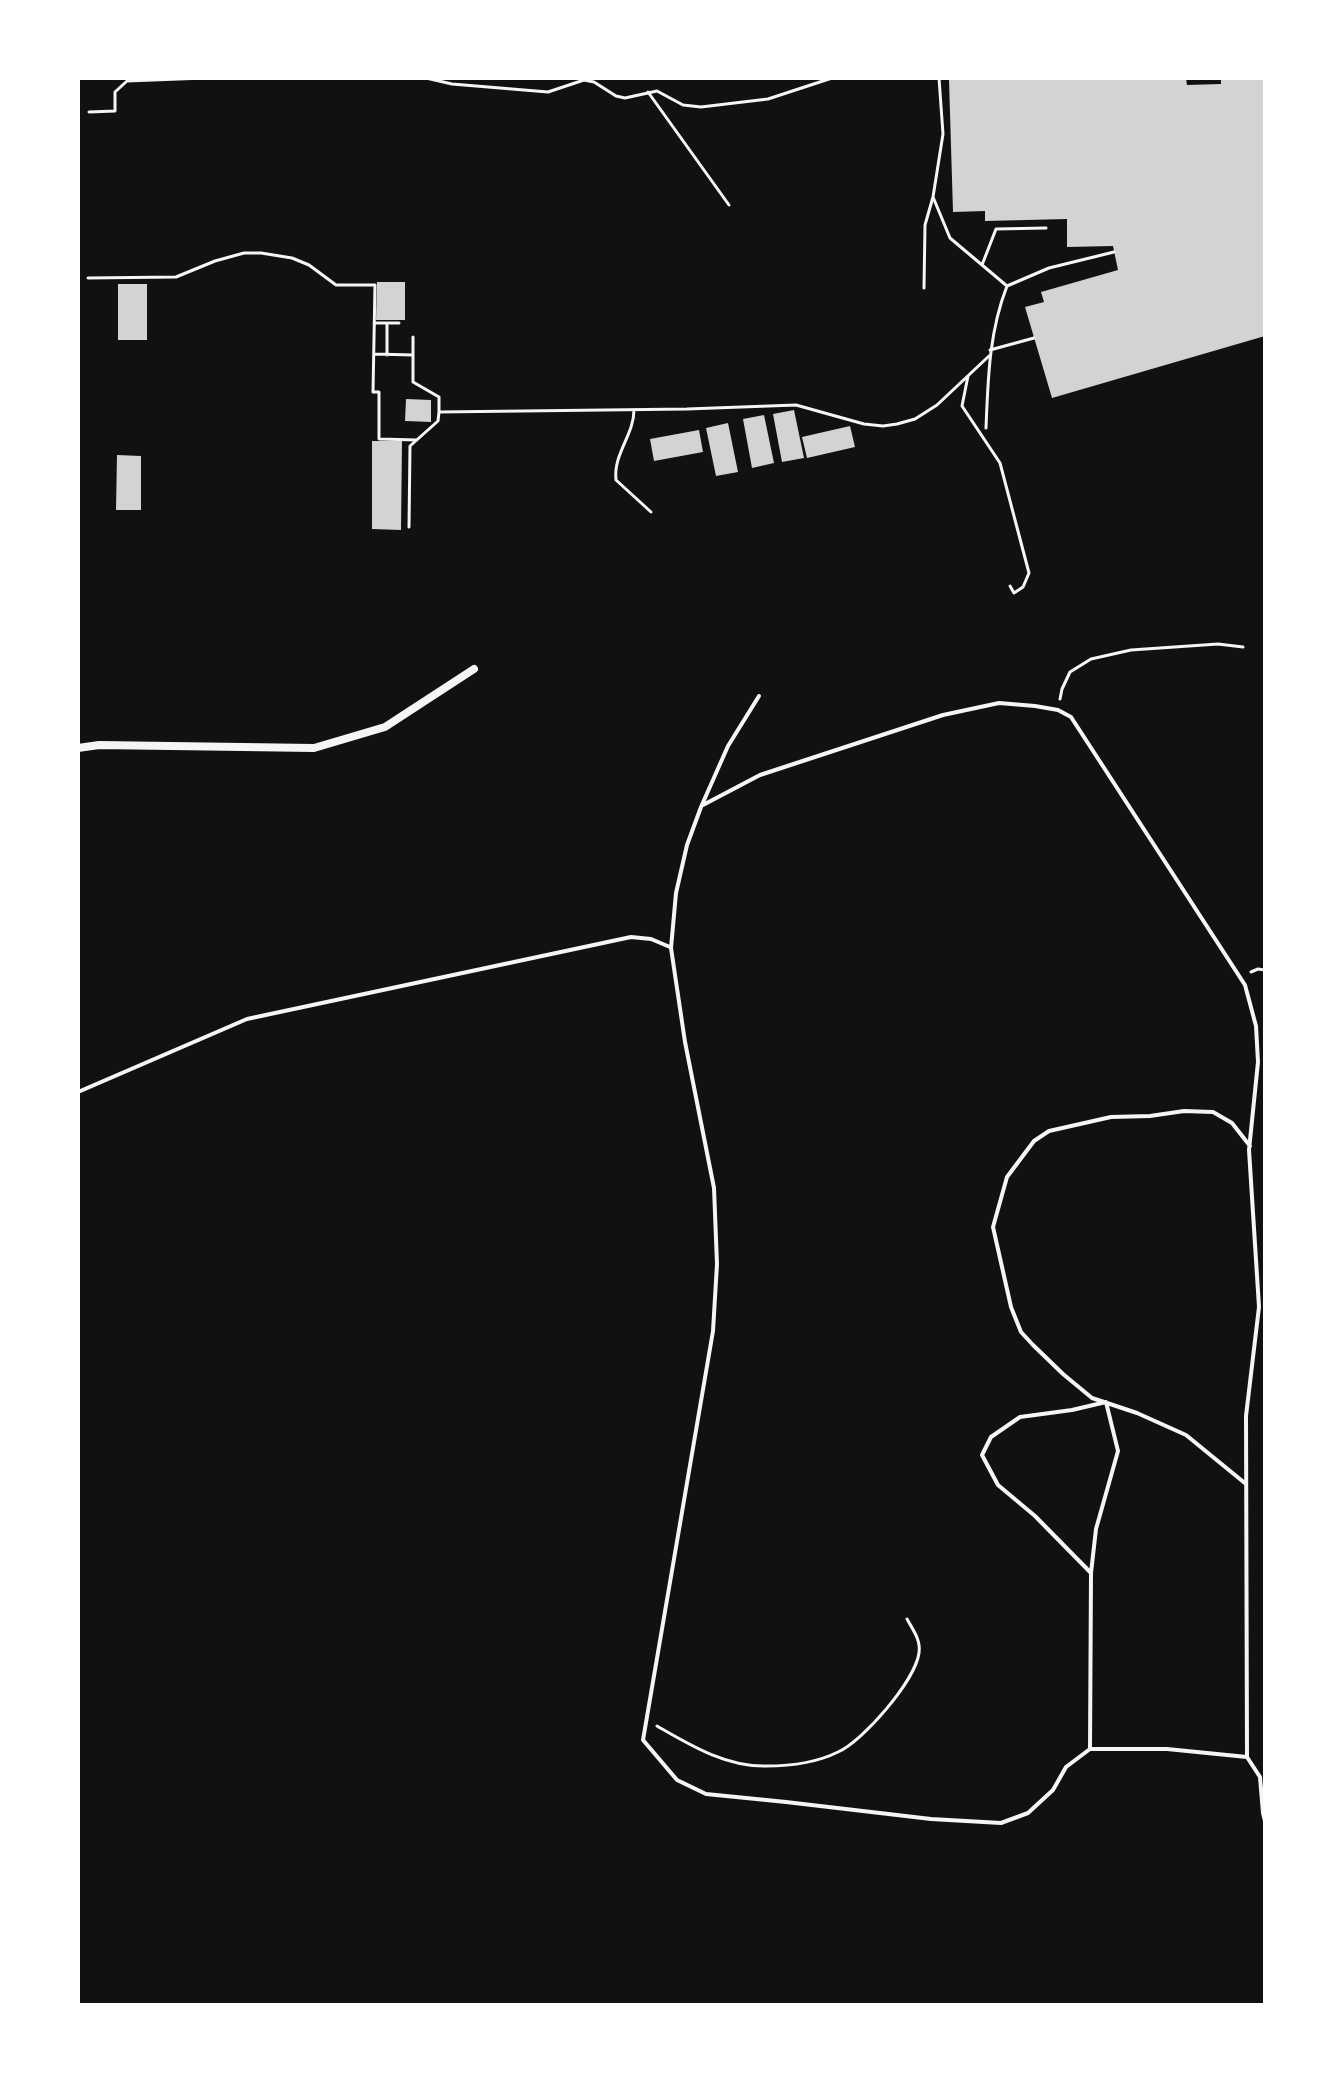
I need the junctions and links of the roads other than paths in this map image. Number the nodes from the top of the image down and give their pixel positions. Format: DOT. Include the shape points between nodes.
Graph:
graph roads {
  1 [pos="474,669"];
  2 [pos="759,696"];
  3 [pos="78,748"];
  4 [pos="701,807"];
  5 [pos="671,948"];
  6 [pos="78,1092"];
  7 [pos="1250,1146"];
  8 [pos="1106,1402"];
  9 [pos="1246,1484"];
  10 [pos="1091,1573"];
  11 [pos="1090,1749"];
  12 [pos="1247,1757"];
  13 [pos="1265,1821"];
  1 -- 3 [label="street" via="385,727 314,748"];
  2 -- 4 [label="lane" via="728,746"];
  4 -- 5 [label="lane" via="676,893"];
  4 -- 7 [label="lane" via="760,775 943,715 999,703 1058,710 1071,717 1245,985 1256,1026 1258,1062"];
  5 -- 6 [label="lane" via="631,937 247,1019"];
  5 -- 11 [label="lane" via="714,1188 717,1264 713,1331 643,1740 677,1780 706,1794 1001,1823 1028,1813 1053,1790 1066,1767"];
  7 -- 8 [label="lane" via="1232,1123 1213,1112 1111,1117 1049,1131 1034,1141 1007,1177 993,1227 1021,1332 1092,1398"];
  7 -- 9 [label="lane" via="1259,1307 1246,1416"];
  8 -- 9 [label="lane" via="1186,1435"];
  8 -- 10 [label="lane" via="1118,1451 1096,1529"];
  8 -- 10 [label="lane" via="1020,1417 991,1437 982,1455 998,1485"];
  9 -- 12 [label="lane"];
  10 -- 11 [label="lane"];
  11 -- 12 [label="lane"];
  12 -- 13 [label="lane" via="1260,1777"];
}
